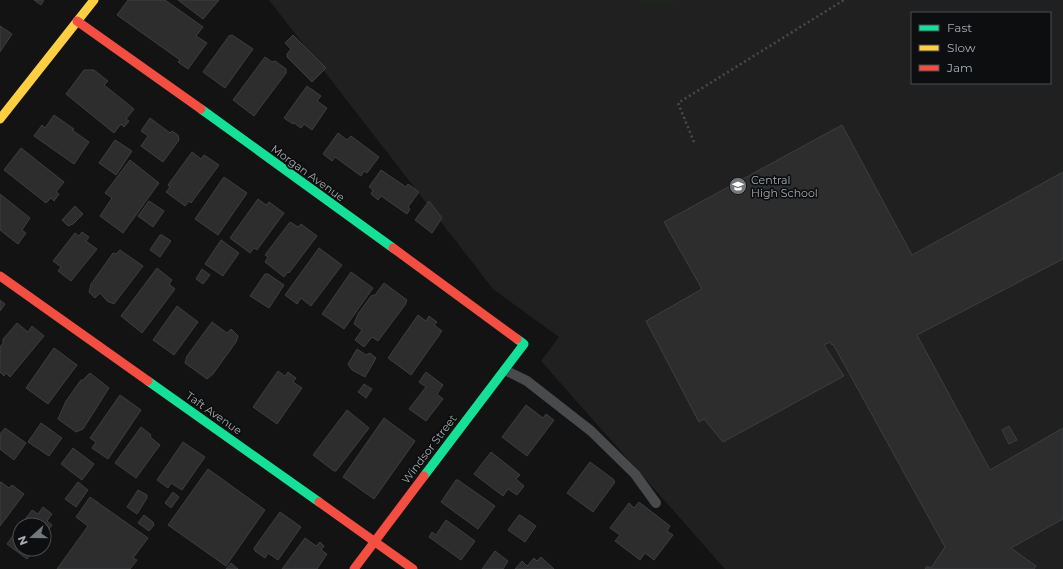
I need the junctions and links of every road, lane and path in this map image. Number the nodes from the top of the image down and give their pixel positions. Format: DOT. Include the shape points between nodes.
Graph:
graph roads {
  1 [pos="94,0"];
  2 [pos="844,0"];
  3 [pos="77,21"];
  4 [pos="0,119"];
  5 [pos="694,142"];
  6 [pos="0,276"];
  7 [pos="524,344"];
  8 [pos="505,370"];
  9 [pos="656,503"];
  10 [pos="374,541"];
  11 [pos="354,569"];
  12 [pos="413,569"];
  1 -- 3 [label="street"];
  2 -- 5 [label="path" via="678,103"];
  3 -- 4 [label="street"];
  3 -- 7 [label="street, Morgan Avenue"];
  6 -- 10 [label="street, Taft Avenue"];
  7 -- 8 [label="street, Windsor Street"];
  8 -- 9 [label="lane" via="527,381 591,431 636,474"];
  8 -- 10 [label="street, Windsor Street"];
  10 -- 11 [label="street, Windsor Street"];
  10 -- 12 [label="street, Taft Avenue"];
}
